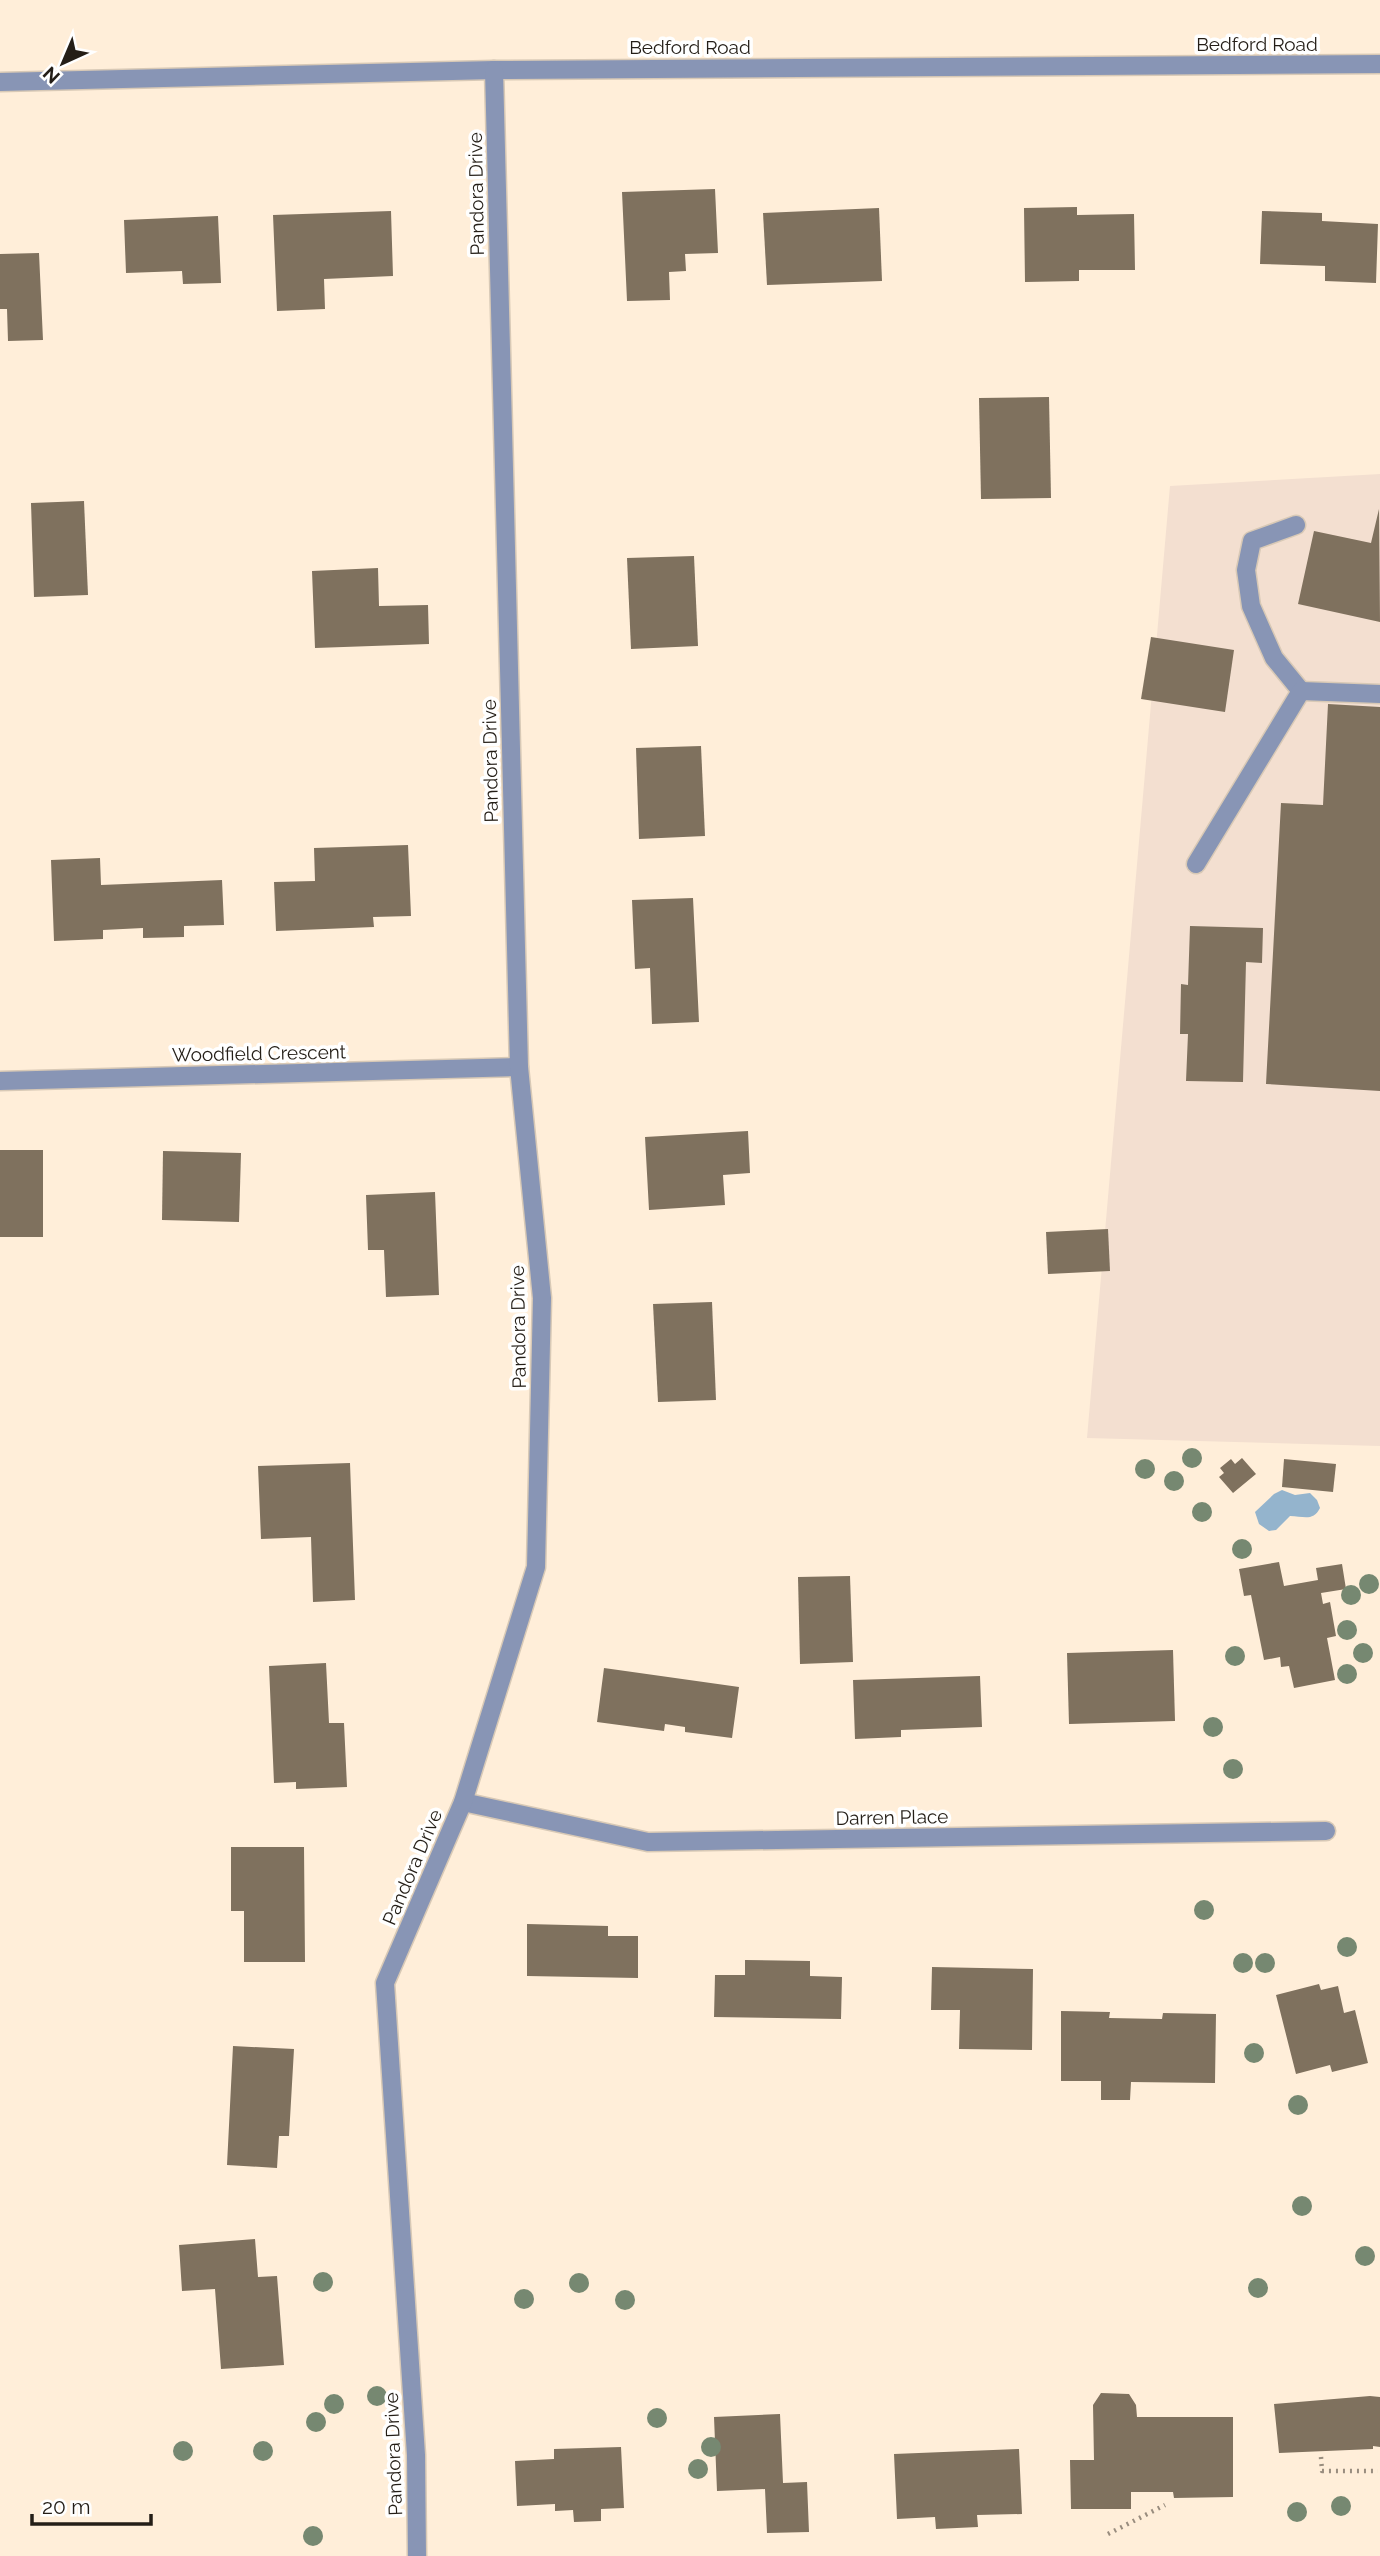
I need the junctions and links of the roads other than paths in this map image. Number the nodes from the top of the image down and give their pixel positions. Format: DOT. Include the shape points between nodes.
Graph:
graph roads {
  1 [pos="1380,64"];
  2 [pos="494,69"];
  3 [pos="0,82"];
  4 [pos="1297,525"];
  5 [pos="1301,691"];
  6 [pos="1380,694"];
  7 [pos="1196,864"];
  8 [pos="519,1068"];
  9 [pos="0,1081"];
  10 [pos="463,1802"];
  11 [pos="1326,1831"];
  12 [pos="417,2556"];
  1 -- 2 [label="street, Bedford Road"];
  2 -- 3 [label="street, Bedford Road"];
  2 -- 8 [label="street, Pandora Drive"];
  4 -- 5 [label="street" via="1252,541 1246,570 1251,606 1274,658"];
  5 -- 6 [label="street"];
  5 -- 7 [label="street"];
  8 -- 9 [label="street, Woodfield Crescent"];
  8 -- 10 [label="street, Pandora Drive" via="542,1298 536,1567"];
  10 -- 11 [label="street, Darren Place" via="648,1842"];
  10 -- 12 [label="street, Pandora Drive" via="385,1983 416,2455"];
}
